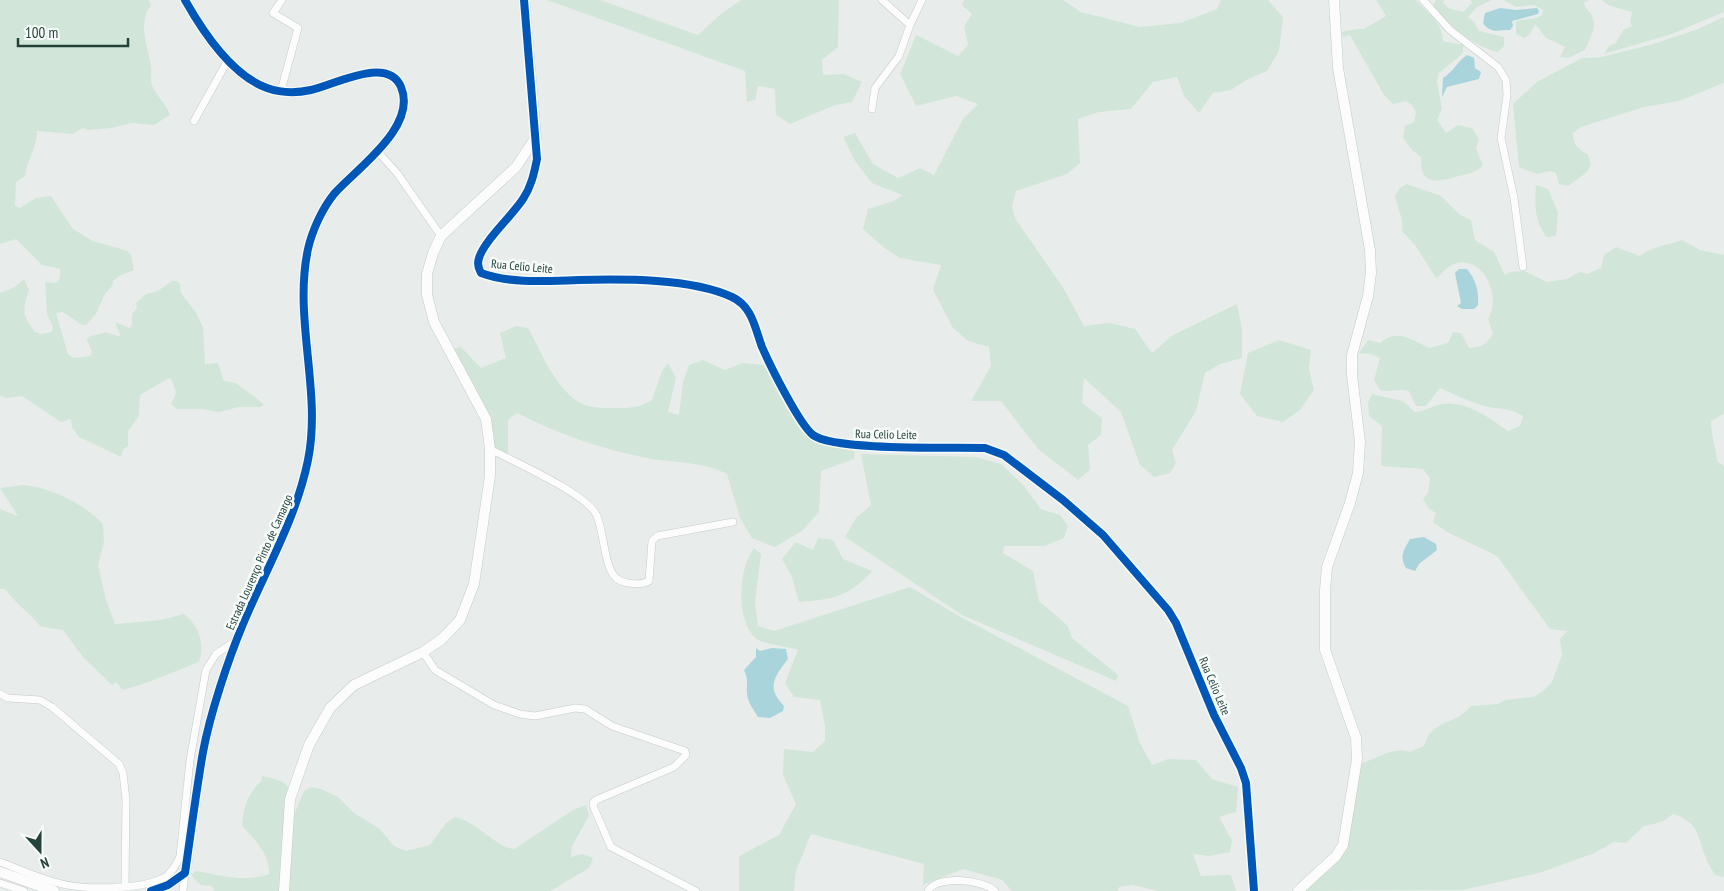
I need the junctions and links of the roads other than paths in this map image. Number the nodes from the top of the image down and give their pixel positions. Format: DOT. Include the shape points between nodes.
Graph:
graph roads {
  1 [pos="185,0"];
  2 [pos="282,0"];
  3 [pos="524,0"];
  4 [pos="882,0"];
  5 [pos="922,0"];
  6 [pos="1334,0"];
  7 [pos="1423,0"];
  8 [pos="910,26"];
  9 [pos="228,60"];
  10 [pos="281,91"];
  11 [pos="872,109"];
  12 [pos="194,121"];
  13 [pos="536,137"];
  14 [pos="378,152"];
  15 [pos="441,236"];
  16 [pos="1523,267"];
  17 [pos="490,449"];
  18 [pos="733,522"];
  19 [pos="237,640"];
  20 [pos="423,652"];
  21 [pos="0,694"];
  22 [pos="0,862"];
  23 [pos="0,872"];
  24 [pos="184,873"];
  25 [pos="0,883"];
  26 [pos="125,886"];
  27 [pos="168,888"];
  28 [pos="24,891"];
  29 [pos="54,891"];
  30 [pos="151,891"];
  31 [pos="183,891"];
  32 [pos="284,891"];
  33 [pos="696,891"];
  34 [pos="928,891"];
  35 [pos="995,891"];
  36 [pos="1254,891"];
  37 [pos="1298,891"];
  1 -- 9 [label="street, Estrada Lourenço Pinto de Camargo"];
  2 -- 10 [label="street" via="273,13 298,28"];
  3 -- 13 [label="street"];
  4 -- 8 [label="street"];
  5 -- 8 [label="street"];
  6 -- 37 [label="street" via="1338,68 1370,250 1371,273 1352,355 1360,442 1358,472 1328,566 1324,590 1325,650 1356,738 1357,759 1343,845 1336,856"];
  7 -- 16 [label="street" via="1450,30 1498,67 1506,80 1508,95 1501,138 1514,198"];
  8 -- 11 [label="street" via="899,56 875,88"];
  9 -- 10 [label="street, Estrada Lourenço Pinto de Camargo" via="254,81"];
  9 -- 12 [label="street"];
  10 -- 14 [label="street, Estrada Lourenço Pinto de Camargo" via="312,90 367,73 384,72 397,79 403,90 404,106 397,125"];
  13 -- 15 [label="street" via="516,166"];
  13 -- 36 [label="street, Rua Celio Leite" via="534,178 523,198 485,246 479,258 481,273 541,282 635,280 694,287 730,296 743,303 750,312 768,362 812,434 821,440 850,445 985,448 1004,455 1103,535 1176,623 1214,715 1241,768 1246,783"];
  14 -- 15 [label="street"];
  14 -- 19 [label="street, Estrada Lourenço Pinto de Camargo" via="333,196 308,249 305,333 311,412 309,456 301,495"];
  15 -- 17 [label="street" via="427,274 427,295 434,322 486,420"];
  17 -- 18 [label="street" via="591,506 597,516 611,572 620,581 640,584 649,581 652,541 657,536"];
  17 -- 20 [label="street" via="490,476 474,584 460,620 442,639"];
  19 -- 24 [label="street, Estrada Lourenço Pinto de Camargo" via="203,749"];
  19 -- 26 [label="street" via="216,654 206,670 190,760 180,856 175,869 162,879 140,886"];
  20 -- 32 [label="street" via="354,685 330,708 309,745 290,799"];
  20 -- 33 [label="street" via="435,670 494,706 535,716 585,709 612,726 684,751 684,760 674,767 593,803 611,847"];
  21 -- 26 [label="street" via="8,698 40,700 52,707 119,764 126,800"];
  22 -- 26 [label="street" via="58,883 79,887"];
  23 -- 29 [label="street"];
  24 -- 27 [label="street"];
  24 -- 31 [label="street"];
  25 -- 28 [label="street"];
  27 -- 30 [label="street"];
  34 -- 35 [label="street" via="942,880 986,884"];
}
